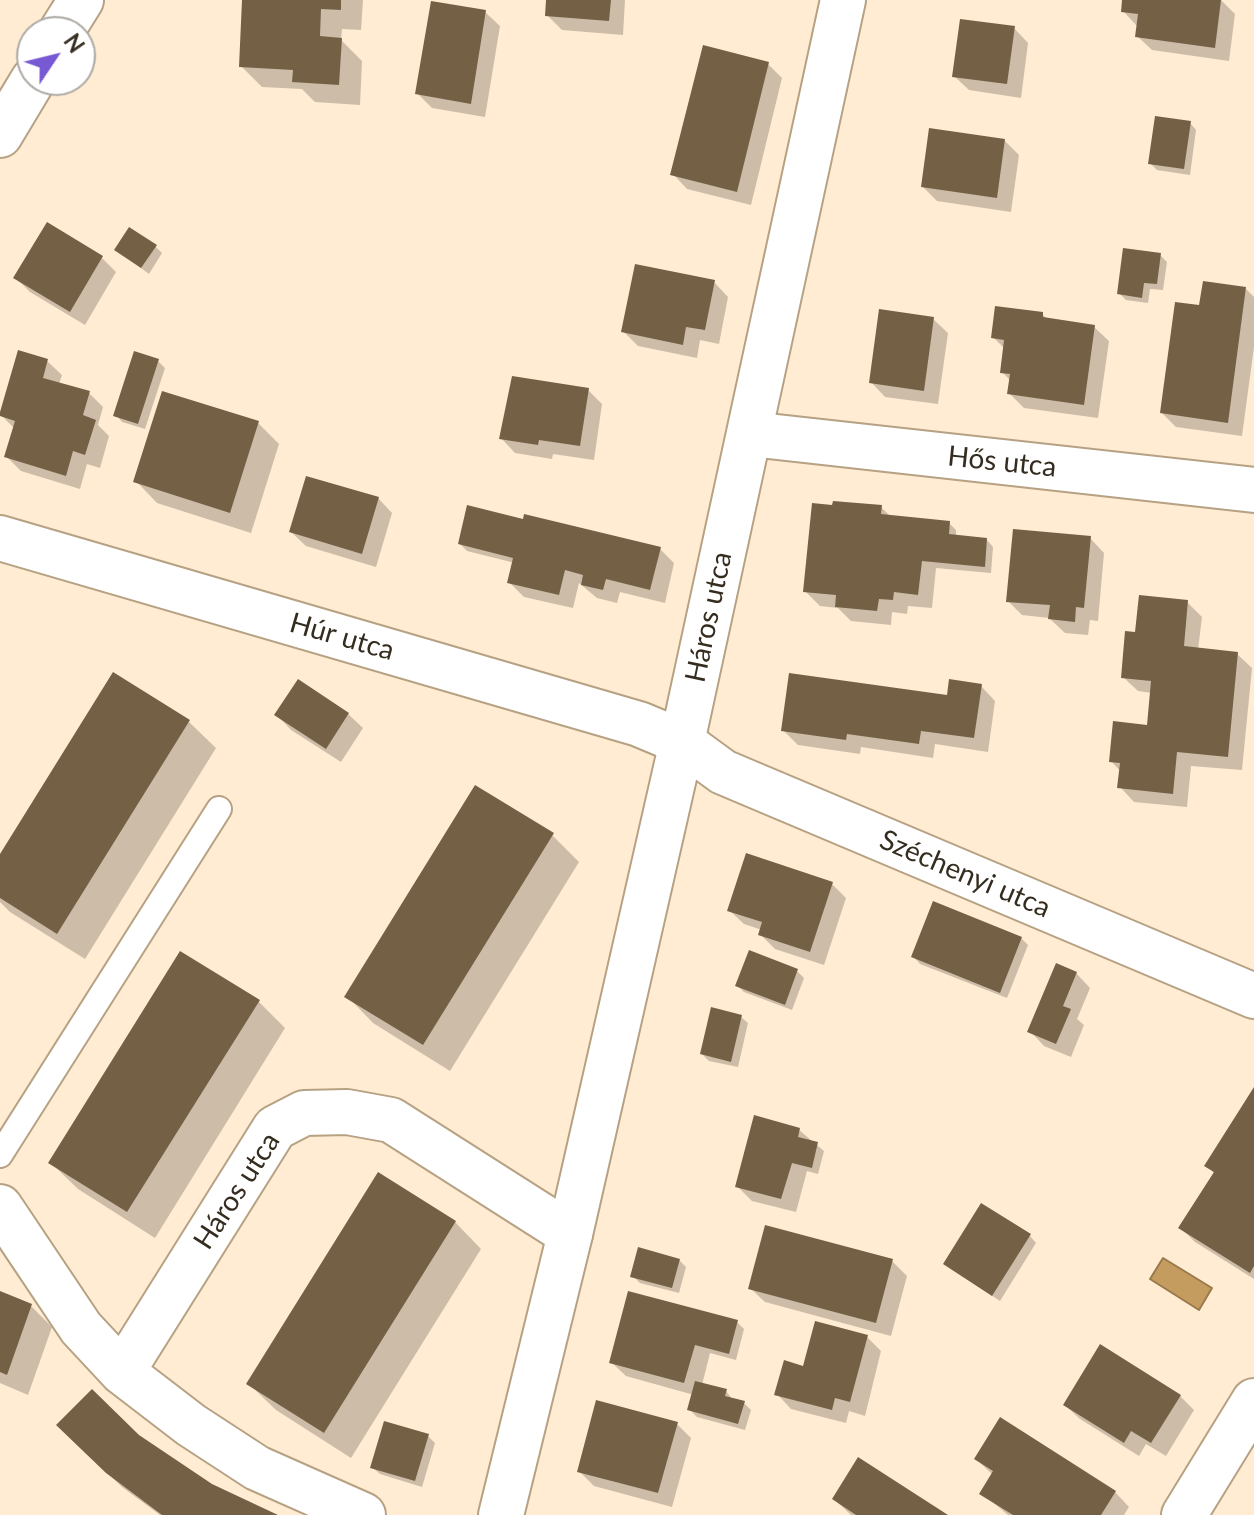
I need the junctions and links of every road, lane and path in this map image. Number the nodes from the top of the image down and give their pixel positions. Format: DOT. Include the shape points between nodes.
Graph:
graph roads {
  1 [pos="843,0"];
  2 [pos="23,96"];
  3 [pos="0,135"];
  4 [pos="750,434"];
  5 [pos="1254,490"];
  6 [pos="0,538"];
  7 [pos="682,742"];
  8 [pos="219,809"];
  9 [pos="1254,996"];
  10 [pos="0,1155"];
  11 [pos="0,1207"];
  12 [pos="570,1234"];
  13 [pos="122,1372"];
  14 [pos="1250,1415"];
  15 [pos="363,1515"];
  16 [pos="501,1515"];
  17 [pos="1184,1515"];
  1 -- 4 [label="street, Háros utca"];
  2 -- 3 [label="street"];
  4 -- 5 [label="street, Hős utca"];
  4 -- 7 [label="street, Háros utca"];
  6 -- 7 [label="street, Húr utca" via="639,724"];
  7 -- 9 [label="street, Széchenyi utca" via="723,772"];
  7 -- 12 [label="street, Háros utca"];
  8 -- 10 [label="lane"];
  11 -- 13 [label="street" via="81,1328"];
  12 -- 13 [label="street, Háros utca" via="391,1120 347,1112 304,1113 275,1128"];
  12 -- 16 [label="street, Háros utca"];
  13 -- 15 [label="street" via="257,1468"];
  14 -- 17 [label="street"];
}
